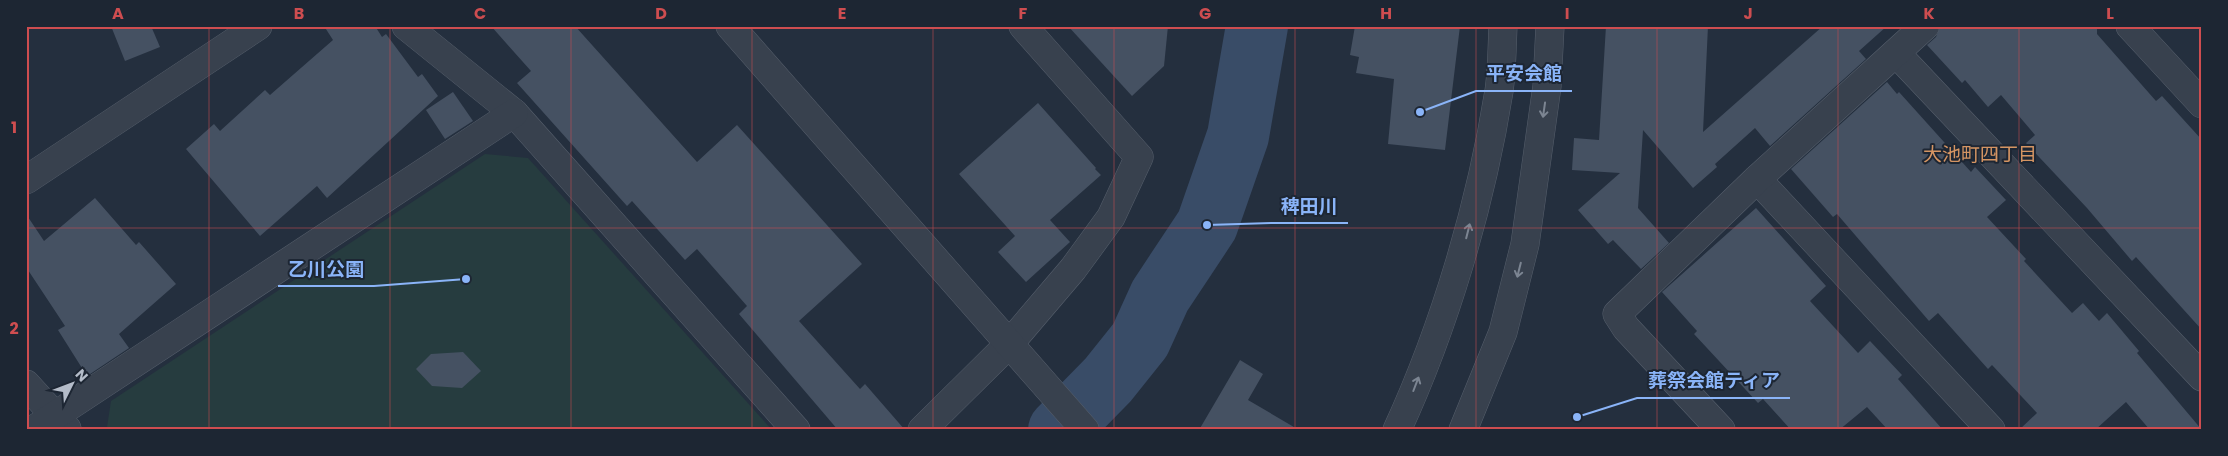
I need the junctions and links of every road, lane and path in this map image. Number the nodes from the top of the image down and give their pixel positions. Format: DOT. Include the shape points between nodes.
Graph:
graph roads {
  1 [pos="258,26"];
  2 [pos="406,26"];
  3 [pos="730,26"];
  4 [pos="1022,26"];
  5 [pos="1503,26"];
  6 [pos="1550,26"];
  7 [pos="1925,26"];
  8 [pos="2130,26"];
  9 [pos="1896,53"];
  10 [pos="2202,104"];
  11 [pos="514,113"];
  12 [pos="1757,179"];
  13 [pos="26,180"];
  14 [pos="1010,343"];
  15 [pos="2202,377"];
  16 [pos="26,384"];
  17 [pos="52,425"];
  18 [pos="796,430"];
  19 [pos="922,430"];
  20 [pos="1086,430"];
  21 [pos="1397,430"];
  22 [pos="1463,430"];
  23 [pos="1721,430"];
  24 [pos="1991,430"];
  1 -- 13 [label="street"];
  2 -- 11 [label="street"];
  3 -- 14 [label="street"];
  4 -- 14 [label="street" via="1139,157 1111,217 1073,269"];
  21 -- 5 [label="street, one-way" via="1443,315 1466,238 1499,90"];
  6 -- 22 [label="street, one-way" via="1547,86 1525,244 1503,332"];
  7 -- 9 [label="street"];
  8 -- 10 [label="street"];
  9 -- 12 [label="street"];
  9 -- 15 [label="street"];
  11 -- 17 [label="street"];
  11 -- 18 [label="street"];
  12 -- 23 [label="street" via="1617,314 1626,328"];
  12 -- 24 [label="street"];
  14 -- 19 [label="street"];
  14 -- 20 [label="street"];
  16 -- 17 [label="street"];
}
